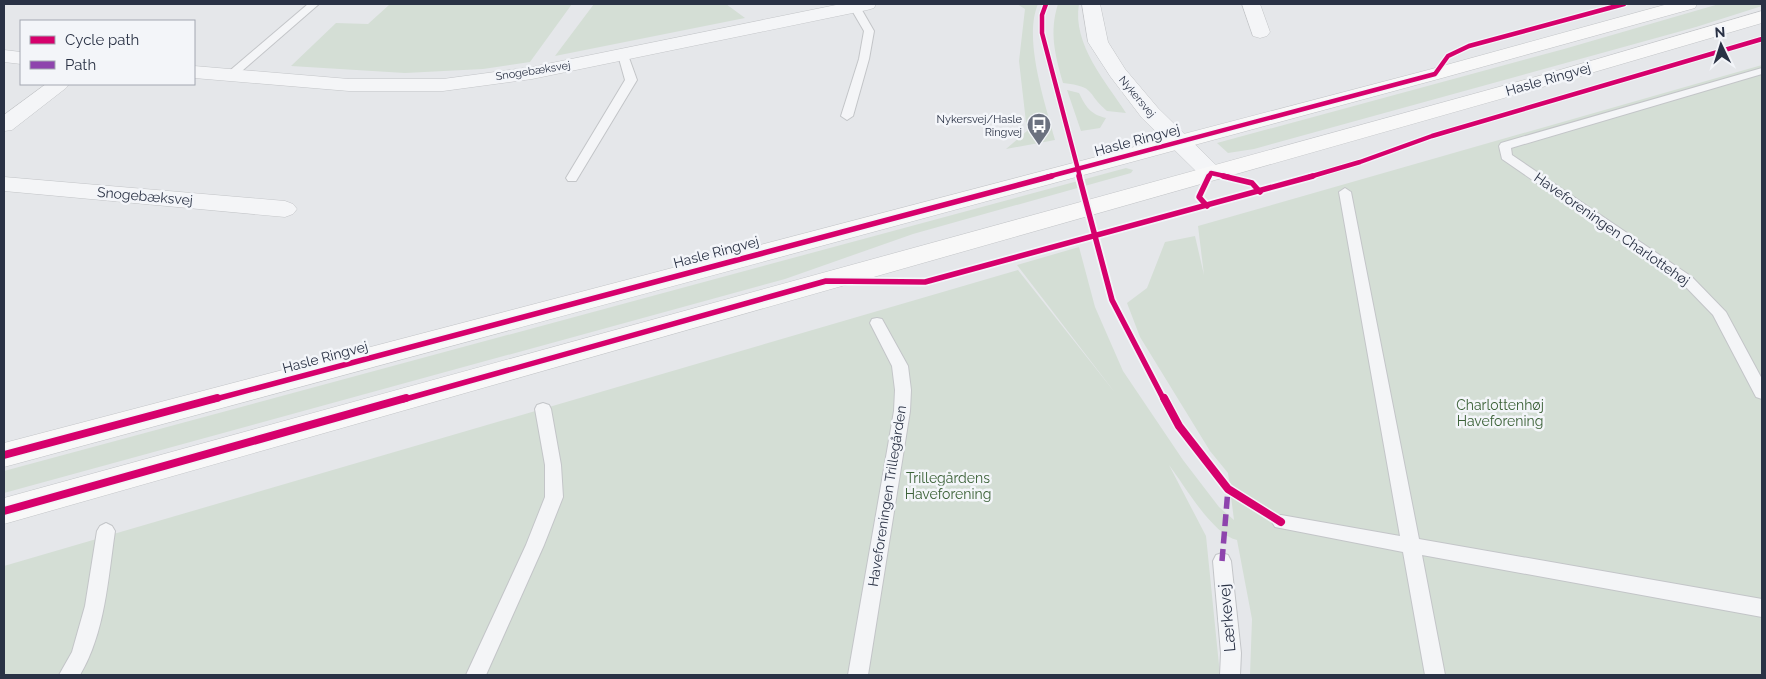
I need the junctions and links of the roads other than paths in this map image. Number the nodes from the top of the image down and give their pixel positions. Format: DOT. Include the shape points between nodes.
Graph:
graph roads {
  1 [pos="314,4"];
  2 [pos="1091,4"];
  3 [pos="1251,4"];
  4 [pos="1688,4"];
  5 [pos="861,6"];
  6 [pos="1762,17"];
  7 [pos="1260,32"];
  8 [pos="623,55"];
  9 [pos="4,56"];
  10 [pos="20,58"];
  11 [pos="1762,71"];
  12 [pos="195,72"];
  13 [pos="231,75"];
  14 [pos="58,85"];
  15 [pos="847,116"];
  16 [pos="4,125"];
  17 [pos="1178,142"];
  18 [pos="1211,173"];
  19 [pos="572,178"];
  20 [pos="4,184"];
  21 [pos="1345,192"];
  22 [pos="286,209"];
  23 [pos="877,323"];
  24 [pos="1762,394"];
  25 [pos="543,409"];
  26 [pos="4,455"];
  27 [pos="4,511"];
  28 [pos="1281,522"];
  29 [pos="106,531"];
  30 [pos="1410,544"];
  31 [pos="1222,561"];
  32 [pos="1762,608"];
  33 [pos="69,675"];
  34 [pos="476,675"];
  35 [pos="858,675"];
  36 [pos="1230,675"];
  37 [pos="1435,675"];
  1 -- 13 [label="lane"];
  2 -- 17 [label="street, Nykersvej" via="1098,42 1117,72"];
  3 -- 7 [label="street"];
  4 -- 17 [label="main road, Hasle Ringvej"];
  5 -- 8 [label="street, Snogebæksvej"];
  5 -- 15 [label="lane" via="869,31"];
  6 -- 18 [label="main road, Hasle Ringvej"];
  8 -- 13 [label="street, Snogebæksvej" via="532,73 443,85 349,85"];
  8 -- 19 [label="lane" via="631,80"];
  9 -- 10 [label="street"];
  11 -- 24 [label="lane, Haveforeningen Charlottehøj" via="1505,146 1506,156 1694,287 1720,312"];
  12 -- 13 [label="street, Snogebæksvej"];
  14 -- 16 [label="street"];
  17 -- 18 [label="street, Nykersvej"];
  17 -- 26 [label="main road, Hasle Ringvej"];
  18 -- 27 [label="main road, Hasle Ringvej"];
  20 -- 22 [label="street, Snogebæksvej"];
  21 -- 30 [label="lane"];
  23 -- 35 [label="lane, Haveforeningen Trillegården" via="900,366 903,397"];
  25 -- 34 [label="lane" via="553,465 554,497"];
  28 -- 30 [label="lane"];
  29 -- 33 [label="lane" via="82,655"];
  30 -- 32 [label="lane"];
  30 -- 37 [label="lane"];
  31 -- 36 [label="lane, Lærkevej" via="1231,653"];
}
